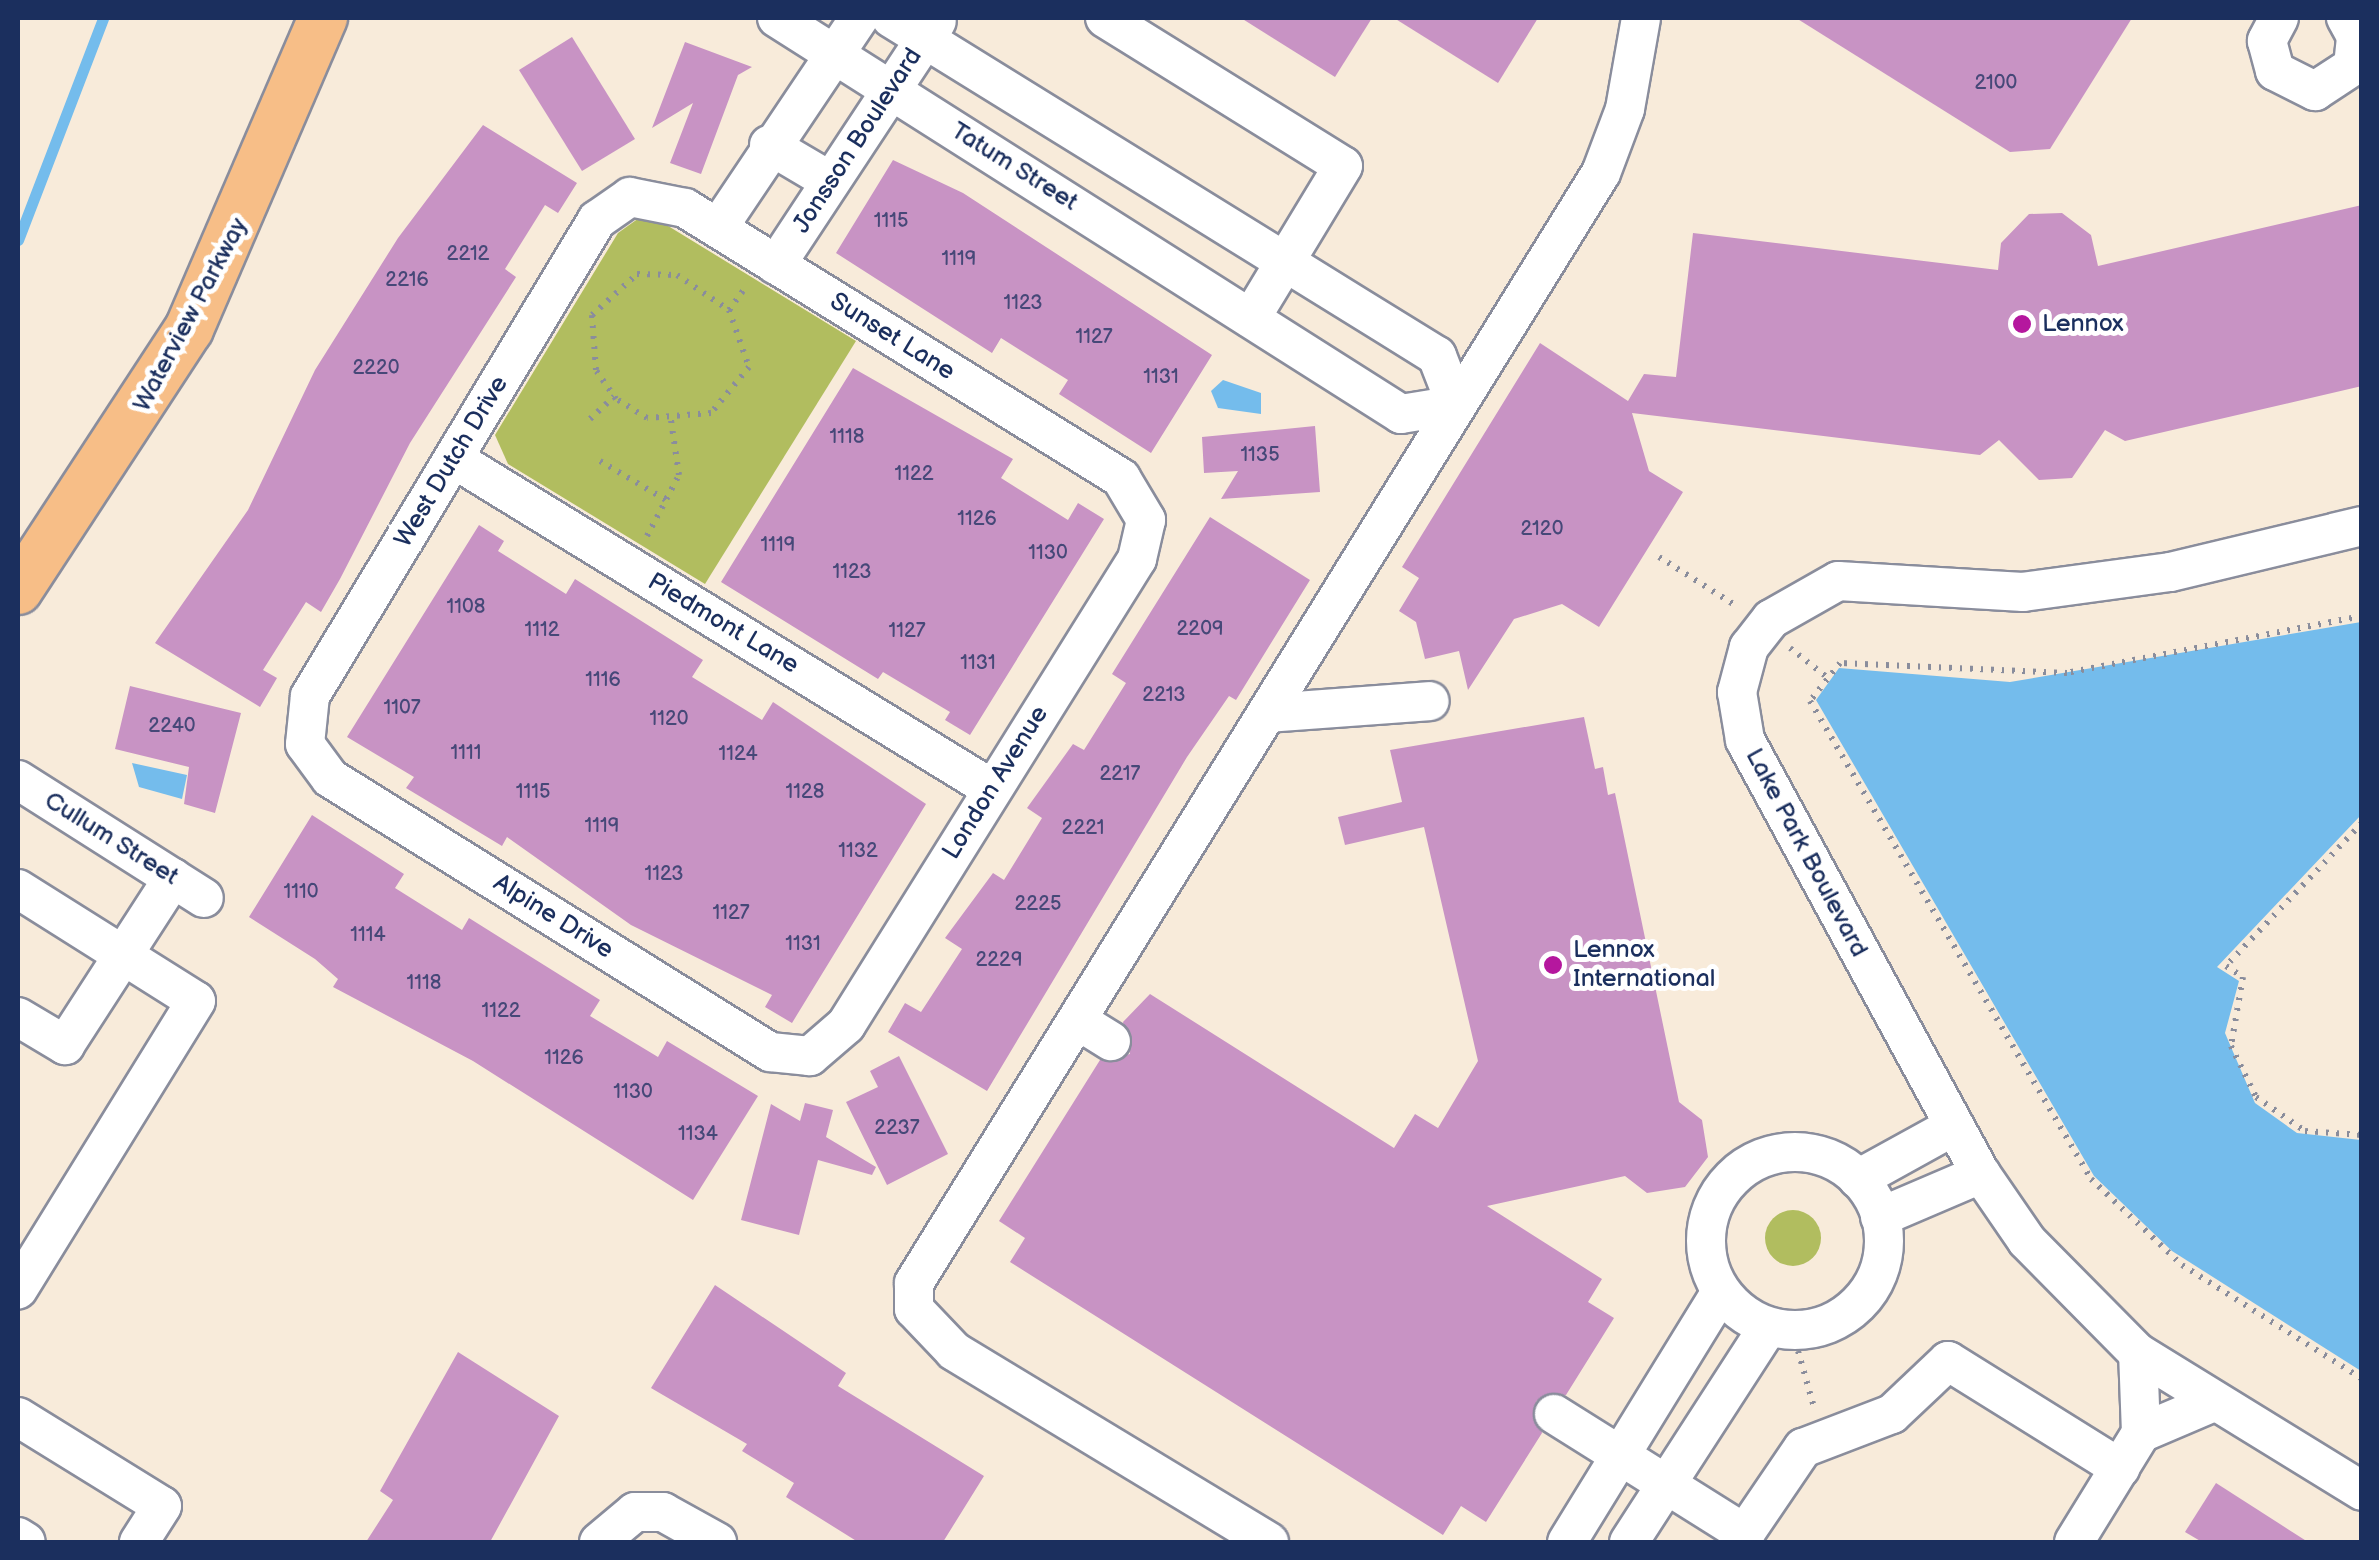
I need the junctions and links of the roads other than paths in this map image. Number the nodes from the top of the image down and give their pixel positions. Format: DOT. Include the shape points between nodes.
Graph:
graph roads {
  1 [pos="323,18"];
  2 [pos="777,18"];
  3 [pos="859,18"];
  4 [pos="891,18"];
  5 [pos="1105,18"];
  6 [pos="1641,18"];
  7 [pos="2279,18"];
  8 [pos="2348,19"];
  9 [pos="932,28"];
  10 [pos="832,52"];
  11 [pos="891,89"];
  12 [pos="769,145"];
  13 [pos="830,181"];
  14 [pos="630,197"];
  15 [pos="718,228"];
  16 [pos="772,262"];
  17 [pos="1286,262"];
  18 [pos="1251,318"];
  19 [pos="1456,405"];
  20 [pos="454,459"];
  21 [pos="1141,502"];
  22 [pos="2362,526"];
  23 [pos="18,590"];
  24 [pos="1430,700"];
  25 [pos="1268,713"];
  26 [pos="305,744"];
  27 [pos="18,780"];
  28 [pos="992,789"];
  29 [pos="18,889"];
  30 [pos="122,955"];
  31 [pos="18,1016"];
  32 [pos="1078,1020"];
  33 [pos="1112,1042"];
  34 [pos="818,1052"];
  35 [pos="1954,1126"];
  36 [pos="1981,1174"];
  37 [pos="1858,1178"];
  38 [pos="1880,1217"];
  39 [pos="18,1289"];
  40 [pos="1721,1292"];
  41 [pos="1780,1329"];
  42 [pos="2138,1353"];
  43 [pos="2214,1402"];
  44 [pos="1554,1414"];
  45 [pos="18,1417"];
  46 [pos="2141,1433"];
  47 [pos="1621,1456"];
  48 [pos="2120,1468"];
  49 [pos="1665,1484"];
  50 [pos="2362,1491"];
  51 [pos="18,1538"];
  52 [pos="1742,1538"];
  53 [pos="26,1542"];
  54 [pos="139,1542"];
  55 [pos="599,1542"];
  56 [pos="717,1542"];
  57 [pos="1269,1542"];
  58 [pos="1567,1542"];
  59 [pos="1629,1542"];
  60 [pos="2074,1542"];
  1 -- 23 [label="main road, Waterview Parkway" via="190,329"];
  2 -- 10 [label="street, Tatum Street"];
  3 -- 10 [label="street"];
  4 -- 9 [label="street"];
  5 -- 17 [label="street" via="1343,166"];
  6 -- 19 [label="street" via="1625,109 1601,173"];
  7 -- 8 [label="street" via="2268,41 2275,71 2315,91 2353,66"];
  9 -- 11 [label="street, Jonsson Boulevard"];
  9 -- 17 [label="street"];
  10 -- 11 [label="street, Tatum Street"];
  10 -- 12 [label="street"];
  11 -- 13 [label="street, Jonsson Boulevard"];
  11 -- 18 [label="street, Tatum Street"];
  12 -- 13 [label="street"];
  12 -- 15 [label="street"];
  13 -- 16 [label="street, Jonsson Boulevard"];
  14 -- 15 [label="street, Sunset Lane" via="668,201"];
  14 -- 20 [label="street, West Dutch Drive" via="597,220"];
  15 -- 16 [label="street, Sunset Lane"];
  16 -- 21 [label="street, Sunset Lane" via="1121,478"];
  17 -- 18 [label="street"];
  17 -- 19 [label="street" via="1437,356"];
  18 -- 19 [label="street, Tatum Street" via="1401,414"];
  19 -- 25 [label="street"];
  20 -- 26 [label="street, West Dutch Drive" via="310,696"];
  20 -- 28 [label="street, Piedmont Lane"];
  21 -- 28 [label="street, London Avenue" via="1138,558"];
  22 -- 35 [label="street, Lake Park Boulevard" via="2170,572 2023,592 1838,581 1802,594 1749,647 1737,692 1745,740"];
  24 -- 25 [label="street"];
  25 -- 32 [label="street"];
  26 -- 34 [label="street, Alpine Drive" via="330,778 770,1052"];
  27 -- 30 [label="street, Cullum Street" via="189,888"];
  28 -- 34 [label="street, London Avenue" via="846,1025"];
  29 -- 30 [label="street"];
  30 -- 31 [label="street" via="65,1045"];
  30 -- 39 [label="street" via="196,1001"];
  32 -- 33 [label="street"];
  32 -- 57 [label="street" via="914,1283 914,1309 954,1351"];
  35 -- 36 [label="street, Lake Park Boulevard"];
  35 -- 37 [label="street"];
  36 -- 38 [label="street"];
  36 -- 42 [label="street, Lake Park Boulevard" via="2083,1306"];
  37 -- 38 [label="street"];
  37 -- 40 [label="street" via="1806,1152 1748,1164 1711,1208 1708,1266"];
  38 -- 41 [label="street" via="1883,1258 1865,1296 1833,1322"];
  40 -- 41 [label="street"];
  40 -- 47 [label="street"];
  41 -- 49 [label="street"];
  42 -- 43 [label="street, Lake Park Boulevard"];
  42 -- 46 [label="street"];
  43 -- 46 [label="street"];
  43 -- 50 [label="street, Lake Park Boulevard"];
  44 -- 47 [label="street"];
  45 -- 54 [label="street" via="162,1506"];
  46 -- 48 [label="street"];
  47 -- 49 [label="street"];
  47 -- 58 [label="street"];
  48 -- 52 [label="street" via="1948,1361 1892,1414 1823,1438 1787,1466"];
  48 -- 60 [label="street"];
  49 -- 52 [label="street"];
  49 -- 59 [label="street"];
  51 -- 53 [label="street"];
  55 -- 56 [label="street" via="635,1512 663,1512"];
}
